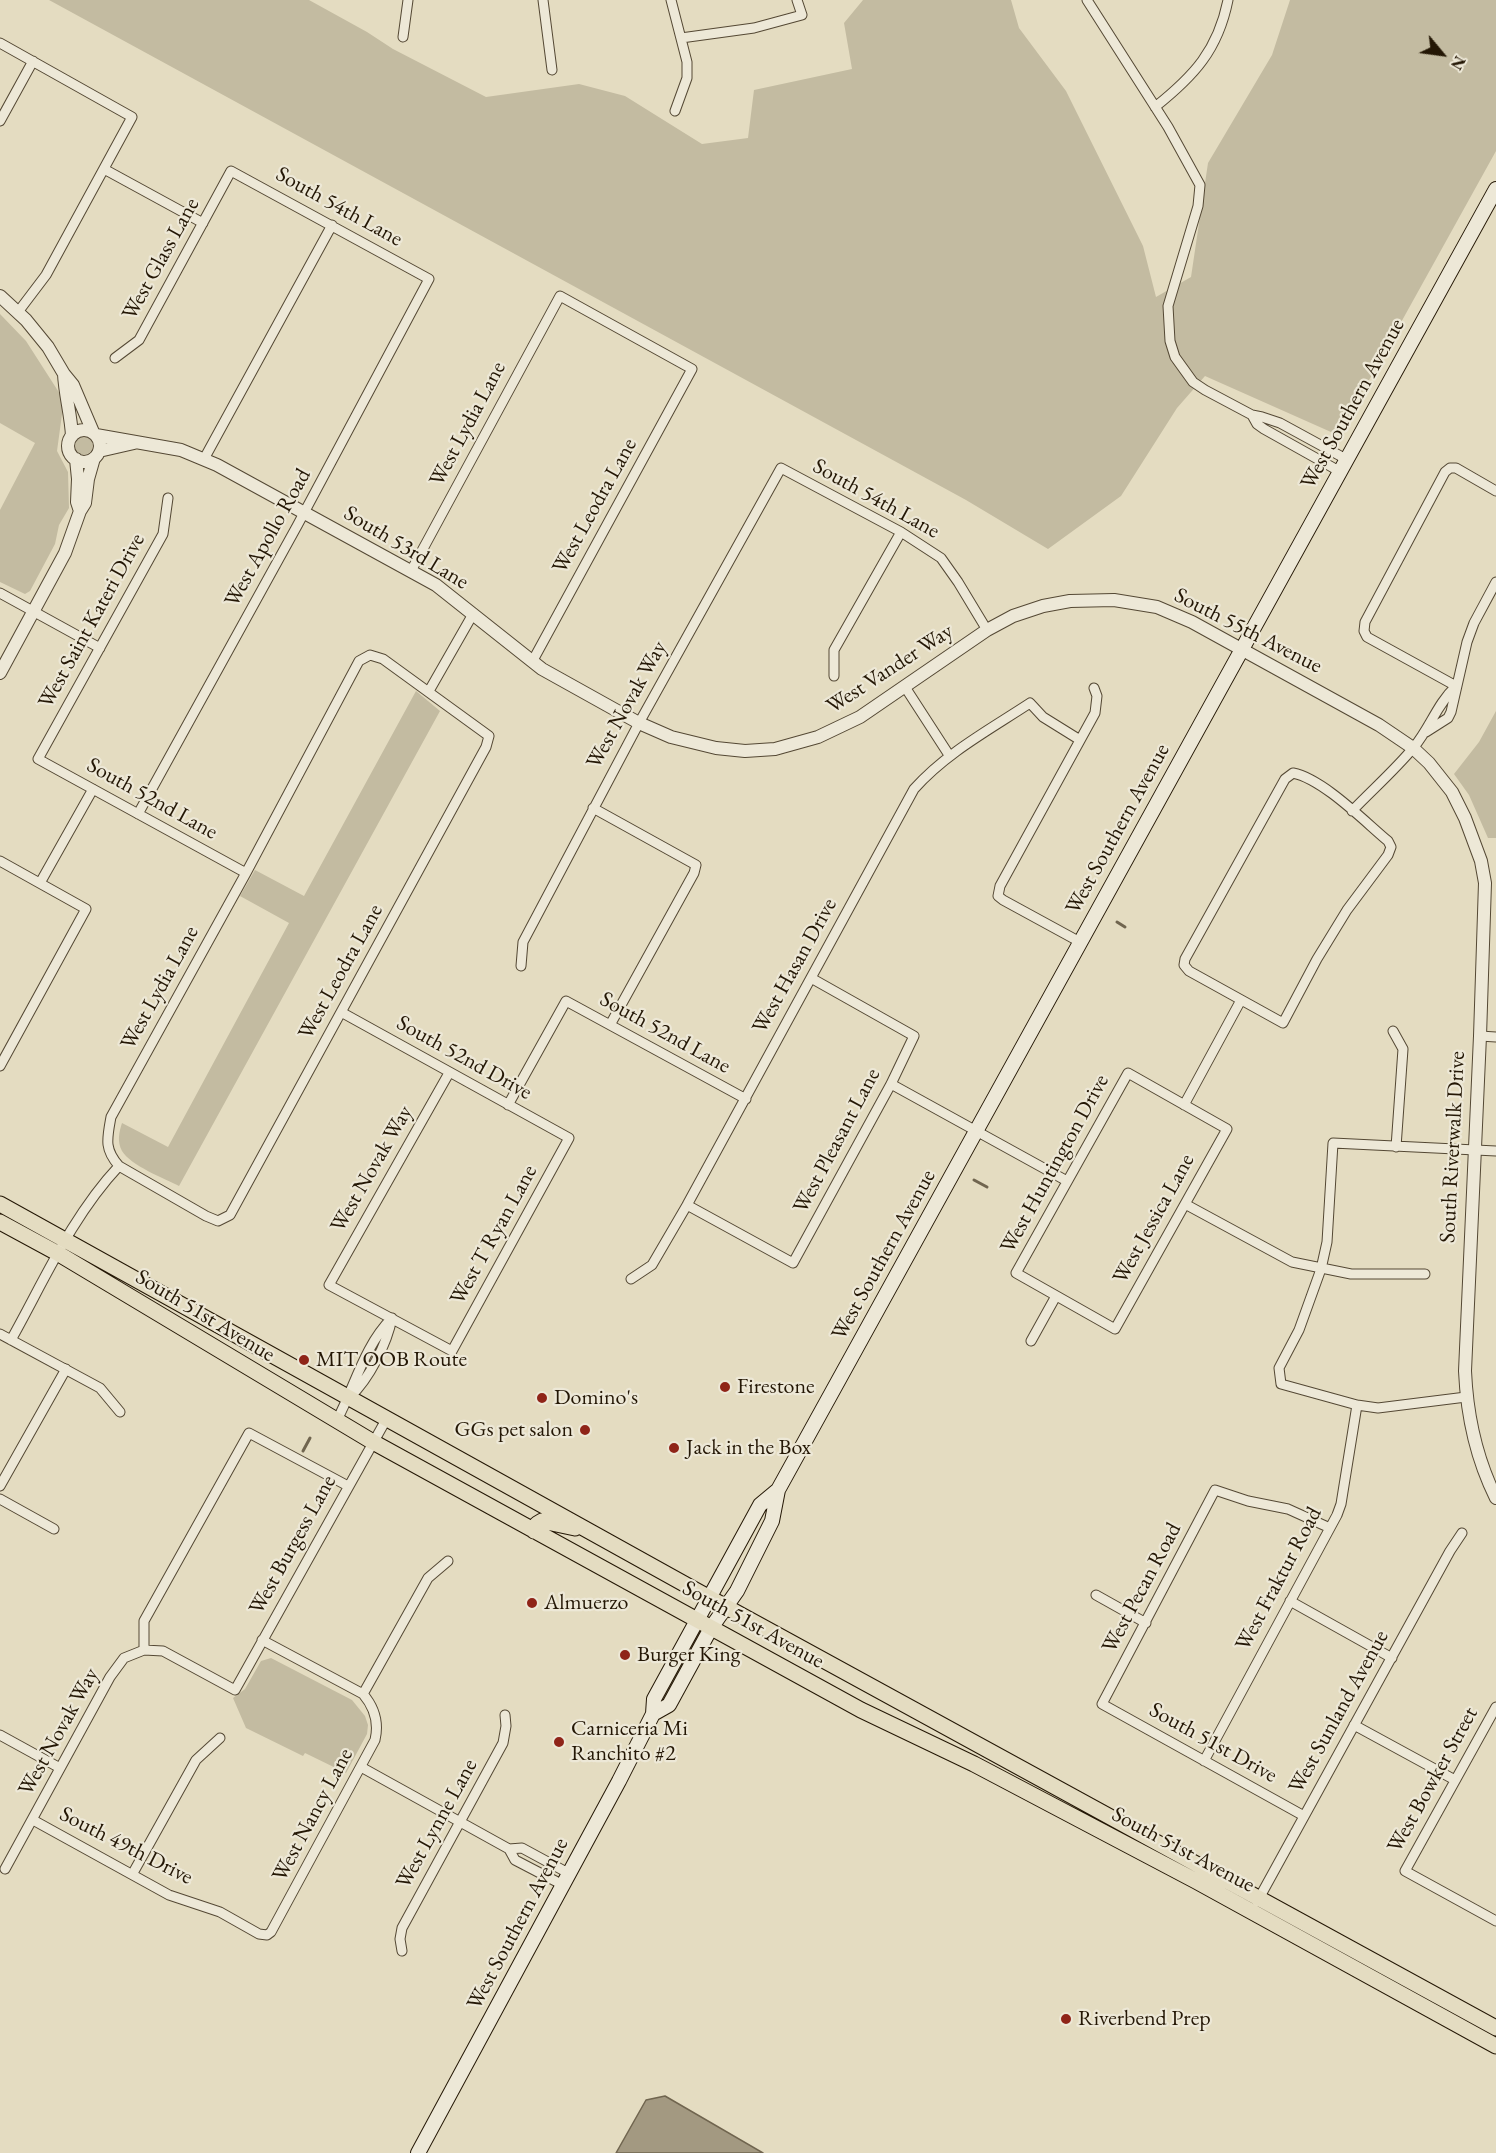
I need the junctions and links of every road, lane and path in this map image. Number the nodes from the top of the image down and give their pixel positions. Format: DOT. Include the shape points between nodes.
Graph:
graph roads {
  1 [pos="408,0"];
  2 [pos="543,0"];
  3 [pos="670,0"];
  4 [pos="797,0"];
  5 [pos="1087,0"];
  6 [pos="1228,0"];
  7 [pos="403,38"];
  8 [pos="681,38"];
  9 [pos="0,43"];
  10 [pos="33,62"];
  11 [pos="552,70"];
  12 [pos="1155,106"];
  13 [pos="675,111"];
  14 [pos="0,121"];
  15 [pos="104,169"];
  16 [pos="231,171"];
  17 [pos="1496,189"];
  18 [pos="203,223"];
  19 [pos="332,225"];
  20 [pos="429,279"];
  21 [pos="0,296"];
  22 [pos="560,296"];
  23 [pos="18,312"];
  24 [pos="115,358"];
  25 [pos="64,374"];
  26 [pos="1252,416"];
  27 [pos="1296,431"];
  28 [pos="94,434"];
  29 [pos="72,436"];
  30 [pos="136,443"];
  31 [pos="1289,444"];
  32 [pos="97,454"];
  33 [pos="76,459"];
  34 [pos="204,459"];
  35 [pos="1346,459"];
  36 [pos="781,468"];
  37 [pos="1339,471"];
  38 [pos="1496,478"];
  39 [pos="1493,489"];
  40 [pos="168,498"];
  41 [pos="80,511"];
  42 [pos="304,513"];
  43 [pos="901,532"];
  44 [pos="411,571"];
  45 [pos="1496,582"];
  46 [pos="0,593"];
  47 [pos="1492,599"];
  48 [pos="34,612"];
  49 [pos="473,614"];
  50 [pos="987,630"];
  51 [pos="100,648"];
  52 [pos="1242,649"];
  53 [pos="532,662"];
  54 [pos="0,673"];
  55 [pos="834,676"];
  56 [pos="1456,686"];
  57 [pos="904,687"];
  58 [pos="1094,688"];
  59 [pos="429,692"];
  60 [pos="1440,705"];
  61 [pos="1451,712"];
  62 [pos="639,723"];
  63 [pos="1426,732"];
  64 [pos="1080,740"];
  65 [pos="1413,748"];
  66 [pos="949,755"];
  67 [pos="38,759"];
  68 [pos="93,789"];
  69 [pos="1456,799"];
  70 [pos="593,808"];
  71 [pos="1352,811"];
  72 [pos="138,814"];
  73 [pos="0,861"];
  74 [pos="246,873"];
  75 [pos="40,883"];
  76 [pos="1080,942"];
  77 [pos="521,966"];
  78 [pos="811,978"];
  79 [pos="1241,1000"];
  80 [pos="340,1012"];
  81 [pos="610,1025"];
  82 [pos="1393,1031"];
  83 [pos="1480,1036"];
  84 [pos="1496,1037"];
  85 [pos="0,1066"];
  86 [pos="449,1073"];
  87 [pos="891,1084"];
  88 [pos="746,1099"];
  89 [pos="508,1105"];
  90 [pos="1184,1105"];
  91 [pos="976,1131"];
  92 [pos="569,1138"];
  93 [pos="1396,1147"];
  94 [pos="1474,1150"];
  95 [pos="1496,1151"];
  96 [pos="119,1166"];
  97 [pos="1067,1181"];
  98 [pos="0,1204"];
  99 [pos="1185,1204"];
  100 [pos="687,1205"];
  101 [pos="0,1222"];
  102 [pos="66,1240"];
  103 [pos="59,1254"];
  104 [pos="1321,1269"];
  105 [pos="1425,1274"];
  106 [pos="631,1279"];
  107 [pos="1056,1296"];
  108 [pos="392,1318"];
  109 [pos="0,1334"];
  110 [pos="11,1340"];
  111 [pos="1031,1341"];
  112 [pos="66,1369"];
  113 [pos="1466,1397"];
  114 [pos="349,1398"];
  115 [pos="1357,1405"];
  116 [pos="120,1412"];
  117 [pos="387,1418"];
  118 [pos="337,1420"];
  119 [pos="373,1442"];
  120 [pos="0,1486"];
  121 [pos="348,1486"];
  122 [pos="778,1490"];
  123 [pos="1496,1498"];
  124 [pos="0,1499"];
  125 [pos="1330,1528"];
  126 [pos="54,1529"];
  127 [pos="590,1530"];
  128 [pos="534,1531"];
  129 [pos="1462,1533"];
  130 [pos="448,1561"];
  131 [pos="1096,1595"];
  132 [pos="710,1598"];
  133 [pos="1290,1601"];
  134 [pos="725,1606"];
  135 [pos="1146,1623"];
  136 [pos="704,1624"];
  137 [pos="262,1640"];
  138 [pos="144,1650"];
  139 [pos="1392,1658"];
  140 [pos="363,1694"];
  141 [pos="1102,1704"];
  142 [pos="1496,1707"];
  143 [pos="504,1715"];
  144 [pos="1354,1725"];
  145 [pos="0,1735"];
  146 [pos="220,1738"];
  147 [pos="983,1748"];
  148 [pos="1204,1761"];
  149 [pos="974,1764"];
  150 [pos="361,1767"];
  151 [pos="60,1768"];
  152 [pos="1455,1780"];
  153 [pos="1304,1816"];
  154 [pos="33,1820"];
  155 [pos="460,1822"];
  156 [pos="5,1869"];
  157 [pos="133,1873"];
  158 [pos="566,1879"];
  159 [pos="1260,1897"];
  160 [pos="1252,1912"];
  161 [pos="1496,1922"];
  162 [pos="267,1935"];
  163 [pos="402,1951"];
  164 [pos="1496,2028"];
  165 [pos="1496,2046"];
  166 [pos="418,2153"];
  1 -- 7 [label="street"];
  2 -- 11 [label="street"];
  3 -- 8 [label="street"];
  4 -- 8 [label="street" via="802,15 754,28"];
  5 -- 12 [label="street"];
  6 -- 12 [label="street" via="1216,38 1198,67"];
  8 -- 13 [label="street" via="687,78"];
  9 -- 10 [label="street"];
  10 -- 14 [label="street"];
  10 -- 15 [label="street" via="132,117"];
  12 -- 26 [label="street" via="1197,177 1201,191 1168,306 1175,357 1193,382"];
  15 -- 18 [label="street"];
  15 -- 23 [label="street" via="46,275"];
  16 -- 18 [label="street, West Glass Lane"];
  16 -- 19 [label="street, South 54th Lane"];
  17 -- 35 [label="main road, West Southern Avenue"];
  18 -- 24 [label="street, West Glass Lane" via="139,340"];
  19 -- 20 [label="street, South 54th Lane"];
  19 -- 34 [label="street"];
  20 -- 42 [label="street, West Apollo Road"];
  21 -- 23 [label="street"];
  22 -- 44 [label="street, West Lydia Lane"];
  22 -- 53 [label="street, West Leodra Lane" via="692,369"];
  23 -- 25 [label="street" via="42,338"];
  25 -- 28 [label="street"];
  25 -- 29 [label="street"];
  26 -- 27 [label="street" via="1272,419"];
  26 -- 31 [label="street" via="1263,429"];
  27 -- 31 [label="street"];
  27 -- 35 [label="street"];
  28 -- 29 [label="street, South 53rd Lane" via="83,430"];
  28 -- 30 [label="street, South 53rd Lane"];
  28 -- 32 [label="street" via="100,442"];
  29 -- 33 [label="street" via="69,448"];
  30 -- 32 [label="street, South 53rd Lane"];
  30 -- 34 [label="street, South 53rd Lane" via="171,448"];
  31 -- 37 [label="street"];
  32 -- 33 [label="street, South 53rd Lane" via="85,461"];
  32 -- 41 [label="street"];
  33 -- 41 [label="street"];
  34 -- 42 [label="street, South 53rd Lane"];
  35 -- 37 [label="main road, West Southern Avenue"];
  36 -- 43 [label="street, South 54th Lane"];
  36 -- 62 [label="street, West Novak Way"];
  37 -- 52 [label="main road, West Southern Avenue"];
  38 -- 39 [label="street"];
  39 -- 56 [label="street" via="1456,468 1445,472 1365,622 1367,637"];
  40 -- 51 [label="street, West Saint Kateri Drive" via="163,534"];
  41 -- 48 [label="street" via="65,553"];
  42 -- 44 [label="street, South 53rd Lane"];
  42 -- 72 [label="street, West Apollo Road"];
  43 -- 50 [label="street, South 54th Lane" via="941,558"];
  43 -- 55 [label="street" via="834,650"];
  44 -- 49 [label="street, South 53rd Lane"];
  45 -- 47 [label="street"];
  46 -- 48 [label="street"];
  47 -- 56 [label="street" via="1471,632"];
  48 -- 51 [label="street"];
  48 -- 54 [label="street"];
  49 -- 53 [label="street, South 53rd Lane"];
  49 -- 59 [label="street"];
  50 -- 52 [label="street, South 55th Avenue" via="1043,606 1084,599 1114,600 1157,607"];
  50 -- 57 [label="street, West Vander Way"];
  51 -- 67 [label="street, West Saint Kateri Drive"];
  52 -- 65 [label="street, South 55th Avenue" via="1371,720"];
  52 -- 76 [label="main road, West Southern Avenue"];
  53 -- 62 [label="street, South 53rd Lane"];
  56 -- 60 [label="street"];
  56 -- 61 [label="street"];
  57 -- 62 [label="street, West Vander Way" via="843,726 803,743 776,749 744,751 701,746"];
  57 -- 66 [label="street"];
  58 -- 64 [label="street" via="1095,713"];
  59 -- 74 [label="street, West Lydia Lane" via="383,659 370,655 359,661"];
  59 -- 80 [label="street, West Leodra Lane" via="489,735 486,747"];
  60 -- 61 [label="street"];
  60 -- 63 [label="street"];
  61 -- 63 [label="street"];
  62 -- 70 [label="street, West Novak Way"];
  63 -- 65 [label="street"];
  64 -- 66 [label="street, West Hasan Drive" via="1043,717 1030,703"];
  64 -- 76 [label="street" via="998,896"];
  65 -- 69 [label="street, South 55th Avenue"];
  65 -- 71 [label="street"];
  66 -- 78 [label="street, West Hasan Drive" via="914,789"];
  67 -- 68 [label="street, South 52nd Lane"];
  68 -- 72 [label="street, South 52nd Lane"];
  68 -- 75 [label="street"];
  69 -- 83 [label="street, South Riverwalk Drive" via="1477,848 1485,883"];
  70 -- 77 [label="street, West Novak Way" via="523,942"];
  70 -- 81 [label="street" via="696,865"];
  71 -- 79 [label="street" via="1388,841 1388,855 1341,920 1283,1023"];
  71 -- 79 [label="street" via="1302,775 1293,773 1285,779 1185,959 1189,971"];
  72 -- 74 [label="street, South 52nd Lane"];
  73 -- 75 [label="street"];
  74 -- 96 [label="street, West Lydia Lane" via="111,1118 107,1143 110,1156"];
  75 -- 85 [label="street" via="86,909"];
  76 -- 91 [label="main road, West Southern Avenue"];
  78 -- 87 [label="street, West Pleasant Lane" via="914,1036"];
  78 -- 88 [label="street, West Hasan Drive"];
  79 -- 90 [label="street"];
  80 -- 86 [label="street, South 52nd Drive"];
  80 -- 96 [label="street, West Leodra Lane" via="230,1215 218,1221 206,1216"];
  81 -- 88 [label="street, South 52nd Lane"];
  81 -- 89 [label="street, South 52nd Lane" via="567,1000"];
  82 -- 93 [label="street" via="1403,1049"];
  83 -- 84 [label="street"];
  83 -- 94 [label="street, South Riverwalk Drive"];
  86 -- 89 [label="street, South 52nd Drive"];
  86 -- 108 [label="street, West Novak Way" via="329,1285"];
  87 -- 91 [label="street"];
  87 -- 100 [label="street, West Pleasant Lane" via="793,1263"];
  88 -- 100 [label="street, West Hasan Drive"];
  89 -- 92 [label="street, South 52nd Drive"];
  90 -- 97 [label="street, West Huntington Drive" via="1128,1073"];
  90 -- 99 [label="street, West Jessica Lane" via="1227,1129"];
  91 -- 97 [label="street"];
  91 -- 122 [label="main road, West Southern Avenue"];
  92 -- 108 [label="street, West T Ryan Lane" via="452,1351"];
  93 -- 94 [label="street"];
  93 -- 104 [label="street" via="1334,1143 1327,1242"];
  94 -- 95 [label="street"];
  94 -- 113 [label="street, South Riverwalk Drive"];
  96 -- 102 [label="street" via="98,1188"];
  97 -- 107 [label="street, West Huntington Drive" via="1016,1273"];
  98 -- 102 [label="main road, South 51st Avenue"];
  99 -- 104 [label="street" via="1292,1262"];
  99 -- 107 [label="street, West Jessica Lane" via="1115,1329"];
  100 -- 106 [label="street, West Hasan Drive" via="652,1265"];
  101 -- 103 [label="main road, South 51st Avenue"];
  102 -- 103 [label="street"];
  102 -- 114 [label="main road, South 51st Avenue"];
  103 -- 110 [label="street"];
  103 -- 118 [label="main road, South 51st Avenue"];
  104 -- 105 [label="street" via="1351,1274"];
  104 -- 115 [label="street" via="1299,1330 1279,1368 1281,1384"];
  107 -- 111 [label="street"];
  108 -- 114 [label="street" via="381,1329 360,1368"];
  109 -- 110 [label="street"];
  110 -- 112 [label="street"];
  112 -- 116 [label="street" via="100,1388"];
  112 -- 120 [label="street"];
  113 -- 115 [label="street" via="1378,1408"];
  113 -- 123 [label="street, South Riverwalk Drive" via="1477,1453"];
  114 -- 117 [label="main road, South 51st Avenue"];
  114 -- 118 [label="street"];
  115 -- 125 [label="street, West Fraktur Road" via="1341,1504"];
  117 -- 119 [label="street, West Burgess Lane"];
  117 -- 127 [label="main road, South 51st Avenue"];
  118 -- 119 [label="main road, South 51st Avenue"];
  119 -- 121 [label="street, West Burgess Lane"];
  119 -- 128 [label="main road, South 51st Avenue"];
  121 -- 137 [label="street, West Burgess Lane"];
  121 -- 138 [label="street" via="249,1433 144,1621"];
  122 -- 132 [label="main road, West Southern Avenue" via="760,1505"];
  122 -- 134 [label="main road, West Southern Avenue" via="772,1521"];
  124 -- 126 [label="street"];
  125 -- 133 [label="street, West Fraktur Road"];
  125 -- 135 [label="street, West Pecan Road" via="1288,1509 1215,1490"];
  127 -- 128 [label="main road" via="542,1521"];
  127 -- 132 [label="main road, South 51st Avenue"];
  128 -- 136 [label="main road, South 51st Avenue"];
  129 -- 139 [label="street, West Sunland Avenue"];
  130 -- 140 [label="street" via="428,1578"];
  131 -- 135 [label="street"];
  132 -- 134 [label="main road, South 51st Avenue"];
  132 -- 136 [label="main road, West Southern Avenue"];
  133 -- 139 [label="street"];
  133 -- 148 [label="street, West Fraktur Road"];
  134 -- 136 [label="main road, West Southern Avenue"];
  134 -- 147 [label="main road, South 51st Avenue"];
  135 -- 141 [label="street, West Pecan Road"];
  136 -- 149 [label="main road, South 51st Avenue" via="861,1710"];
  136 -- 158 [label="main road, West Southern Avenue" via="669,1705 653,1714"];
  137 -- 138 [label="street, West Burgess Lane" via="235,1690 162,1651"];
  137 -- 140 [label="street"];
  138 -- 151 [label="street, West Novak Way" via="124,1658 110,1677"];
  139 -- 144 [label="street, West Sunland Avenue"];
  140 -- 150 [label="street, West Nancy Lane" via="376,1716 377,1732"];
  141 -- 148 [label="street, South 51st Drive"];
  142 -- 152 [label="street, West Bowker Street"];
  143 -- 155 [label="street, West Lynne Lane" via="503,1743"];
  144 -- 152 [label="street"];
  144 -- 153 [label="street, West Sunland Avenue"];
  145 -- 151 [label="street"];
  146 -- 157 [label="street" via="196,1760"];
  147 -- 149 [label="main road"];
  147 -- 159 [label="main road, South 51st Avenue"];
  148 -- 153 [label="street, South 51st Drive"];
  149 -- 160 [label="main road, South 51st Avenue"];
  150 -- 155 [label="street"];
  150 -- 162 [label="street, West Nancy Lane"];
  151 -- 154 [label="street, West Novak Way"];
  152 -- 161 [label="street, West Bowker Street" via="1405,1871"];
  153 -- 159 [label="street, West Sunland Avenue"];
  154 -- 156 [label="street, West Novak Way"];
  154 -- 157 [label="street, South 49th Drive"];
  155 -- 158 [label="street" via="509,1850 515,1860"];
  155 -- 163 [label="street, West Lynne Lane" via="402,1928"];
  157 -- 162 [label="street, South 49th Drive" via="169,1895 220,1912"];
  158 -- 166 [label="main road, West Southern Avenue"];
  159 -- 160 [label="street, West Sunland Avenue"];
  159 -- 164 [label="main road, South 51st Avenue"];
  160 -- 165 [label="main road, South 51st Avenue"];
}
